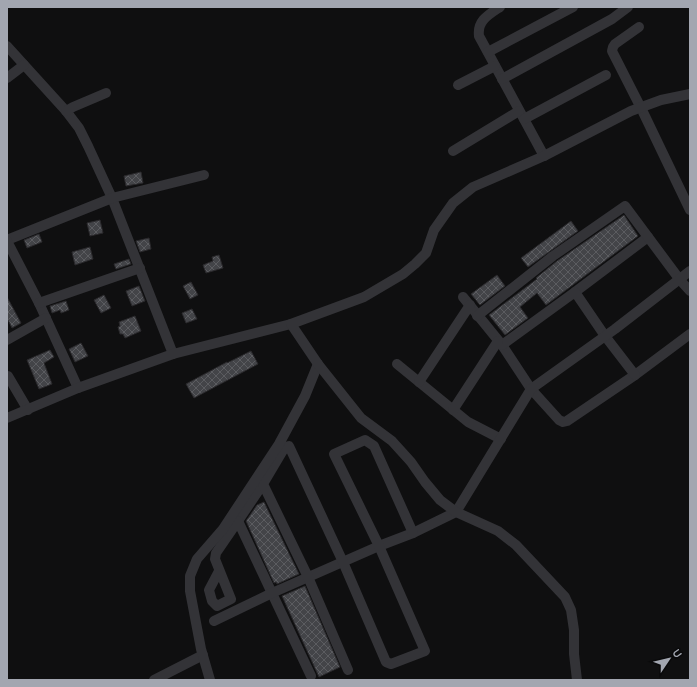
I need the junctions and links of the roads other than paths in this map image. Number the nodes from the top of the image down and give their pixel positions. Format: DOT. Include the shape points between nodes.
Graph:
graph roads {
  1 [pos="500,7"];
  2 [pos="573,7"];
  3 [pos="628,7"];
  4 [pos="640,27"];
  5 [pos="7,46"];
  6 [pos="488,52"];
  7 [pos="24,65"];
  8 [pos="495,66"];
  9 [pos="606,75"];
  10 [pos="7,78"];
  11 [pos="502,79"];
  12 [pos="458,85"];
  13 [pos="106,92"];
  14 [pos="690,99"];
  15 [pos="642,110"];
  16 [pos="66,111"];
  17 [pos="522,115"];
  18 [pos="453,151"];
  19 [pos="544,156"];
  20 [pos="204,175"];
  21 [pos="112,198"];
  22 [pos="690,210"];
  23 [pos="648,237"];
  24 [pos="7,240"];
  25 [pos="140,268"];
  26 [pos="690,271"];
  27 [pos="680,280"];
  28 [pos="690,291"];
  29 [pos="576,292"];
  30 [pos="463,297"];
  31 [pos="39,303"];
  32 [pos="470,305"];
  33 [pos="477,316"];
  34 [pos="46,318"];
  35 [pos="291,324"];
  36 [pos="690,334"];
  37 [pos="605,336"];
  38 [pos="7,340"];
  39 [pos="500,343"];
  40 [pos="173,354"];
  41 [pos="318,364"];
  42 [pos="397,364"];
  43 [pos="635,375"];
  44 [pos="8,376"];
  45 [pos="419,382"];
  46 [pos="78,388"];
  47 [pos="531,389"];
  48 [pos="28,410"];
  49 [pos="453,410"];
  50 [pos="7,418"];
  51 [pos="501,439"];
  52 [pos="263,484"];
  53 [pos="456,512"];
  54 [pos="238,521"];
  55 [pos="413,533"];
  56 [pos="379,546"];
  57 [pos="343,562"];
  58 [pos="218,571"];
  59 [pos="308,577"];
  60 [pos="272,593"];
  61 [pos="214,621"];
  62 [pos="203,655"];
  63 [pos="348,670"];
  64 [pos="311,676"];
  65 [pos="154,680"];
  66 [pos="210,680"];
  67 [pos="577,680"];
  1 -- 6 [label="street" via="481,23 478,29"];
  2 -- 6 [label="street"];
  3 -- 11 [label="street" via="612,19"];
  4 -- 15 [label="street" via="615,44 612,51"];
  5 -- 7 [label="street"];
  6 -- 8 [label="street"];
  7 -- 10 [label="street"];
  7 -- 16 [label="street"];
  8 -- 11 [label="street"];
  8 -- 12 [label="street"];
  9 -- 17 [label="street"];
  11 -- 17 [label="street"];
  13 -- 16 [label="street"];
  14 -- 15 [label="street" via="661,100"];
  15 -- 19 [label="street" via="631,111"];
  15 -- 22 [label="street"];
  16 -- 21 [label="street" via="79,128"];
  17 -- 18 [label="street"];
  17 -- 19 [label="street"];
  19 -- 35 [label="street" via="473,187 453,203 434,230 426,253 403,274 364,297"];
  20 -- 21 [label="street"];
  21 -- 24 [label="street"];
  21 -- 25 [label="street"];
  23 -- 27 [label="street"];
  23 -- 29 [label="street"];
  23 -- 33 [label="street" via="625,206 553,256"];
  24 -- 31 [label="street"];
  25 -- 31 [label="street"];
  25 -- 40 [label="street"];
  26 -- 27 [label="street"];
  27 -- 28 [label="street"];
  27 -- 37 [label="street"];
  29 -- 37 [label="street"];
  29 -- 39 [label="street"];
  30 -- 32 [label="street"];
  31 -- 34 [label="street"];
  32 -- 33 [label="street"];
  32 -- 45 [label="street"];
  33 -- 39 [label="street"];
  34 -- 38 [label="street"];
  34 -- 46 [label="street"];
  35 -- 40 [label="street"];
  35 -- 41 [label="street"];
  36 -- 43 [label="street"];
  37 -- 43 [label="street"];
  37 -- 47 [label="street"];
  39 -- 47 [label="street"];
  39 -- 49 [label="street"];
  40 -- 46 [label="street"];
  41 -- 53 [label="street" via="361,418 392,442 440,500"];
  41 -- 62 [label="street" via="305,396 279,444 223,529 198,559 190,576 190,591"];
  42 -- 45 [label="street"];
  43 -- 47 [label="street" via="563,422"];
  44 -- 48 [label="street"];
  45 -- 49 [label="street"];
  46 -- 48 [label="street"];
  47 -- 51 [label="street"];
  48 -- 50 [label="street"];
  49 -- 51 [label="street" via="468,422"];
  51 -- 53 [label="street"];
  52 -- 54 [label="street"];
  52 -- 57 [label="street" via="282,452 289,446"];
  52 -- 59 [label="street"];
  53 -- 55 [label="street"];
  53 -- 67 [label="street" via="498,532 516,545 565,597 571,610 574,630"];
  54 -- 58 [label="street" via="216,553"];
  54 -- 60 [label="street"];
  55 -- 56 [label="street"];
  55 -- 56 [label="street" via="374,446 365,440 334,454"];
  56 -- 57 [label="street"];
  56 -- 57 [label="street" via="424,651 391,664 386,662"];
  57 -- 59 [label="street"];
  59 -- 60 [label="street"];
  59 -- 63 [label="street"];
  60 -- 61 [label="street"];
  60 -- 64 [label="street"];
  62 -- 65 [label="street"];
  62 -- 66 [label="street"];
}
